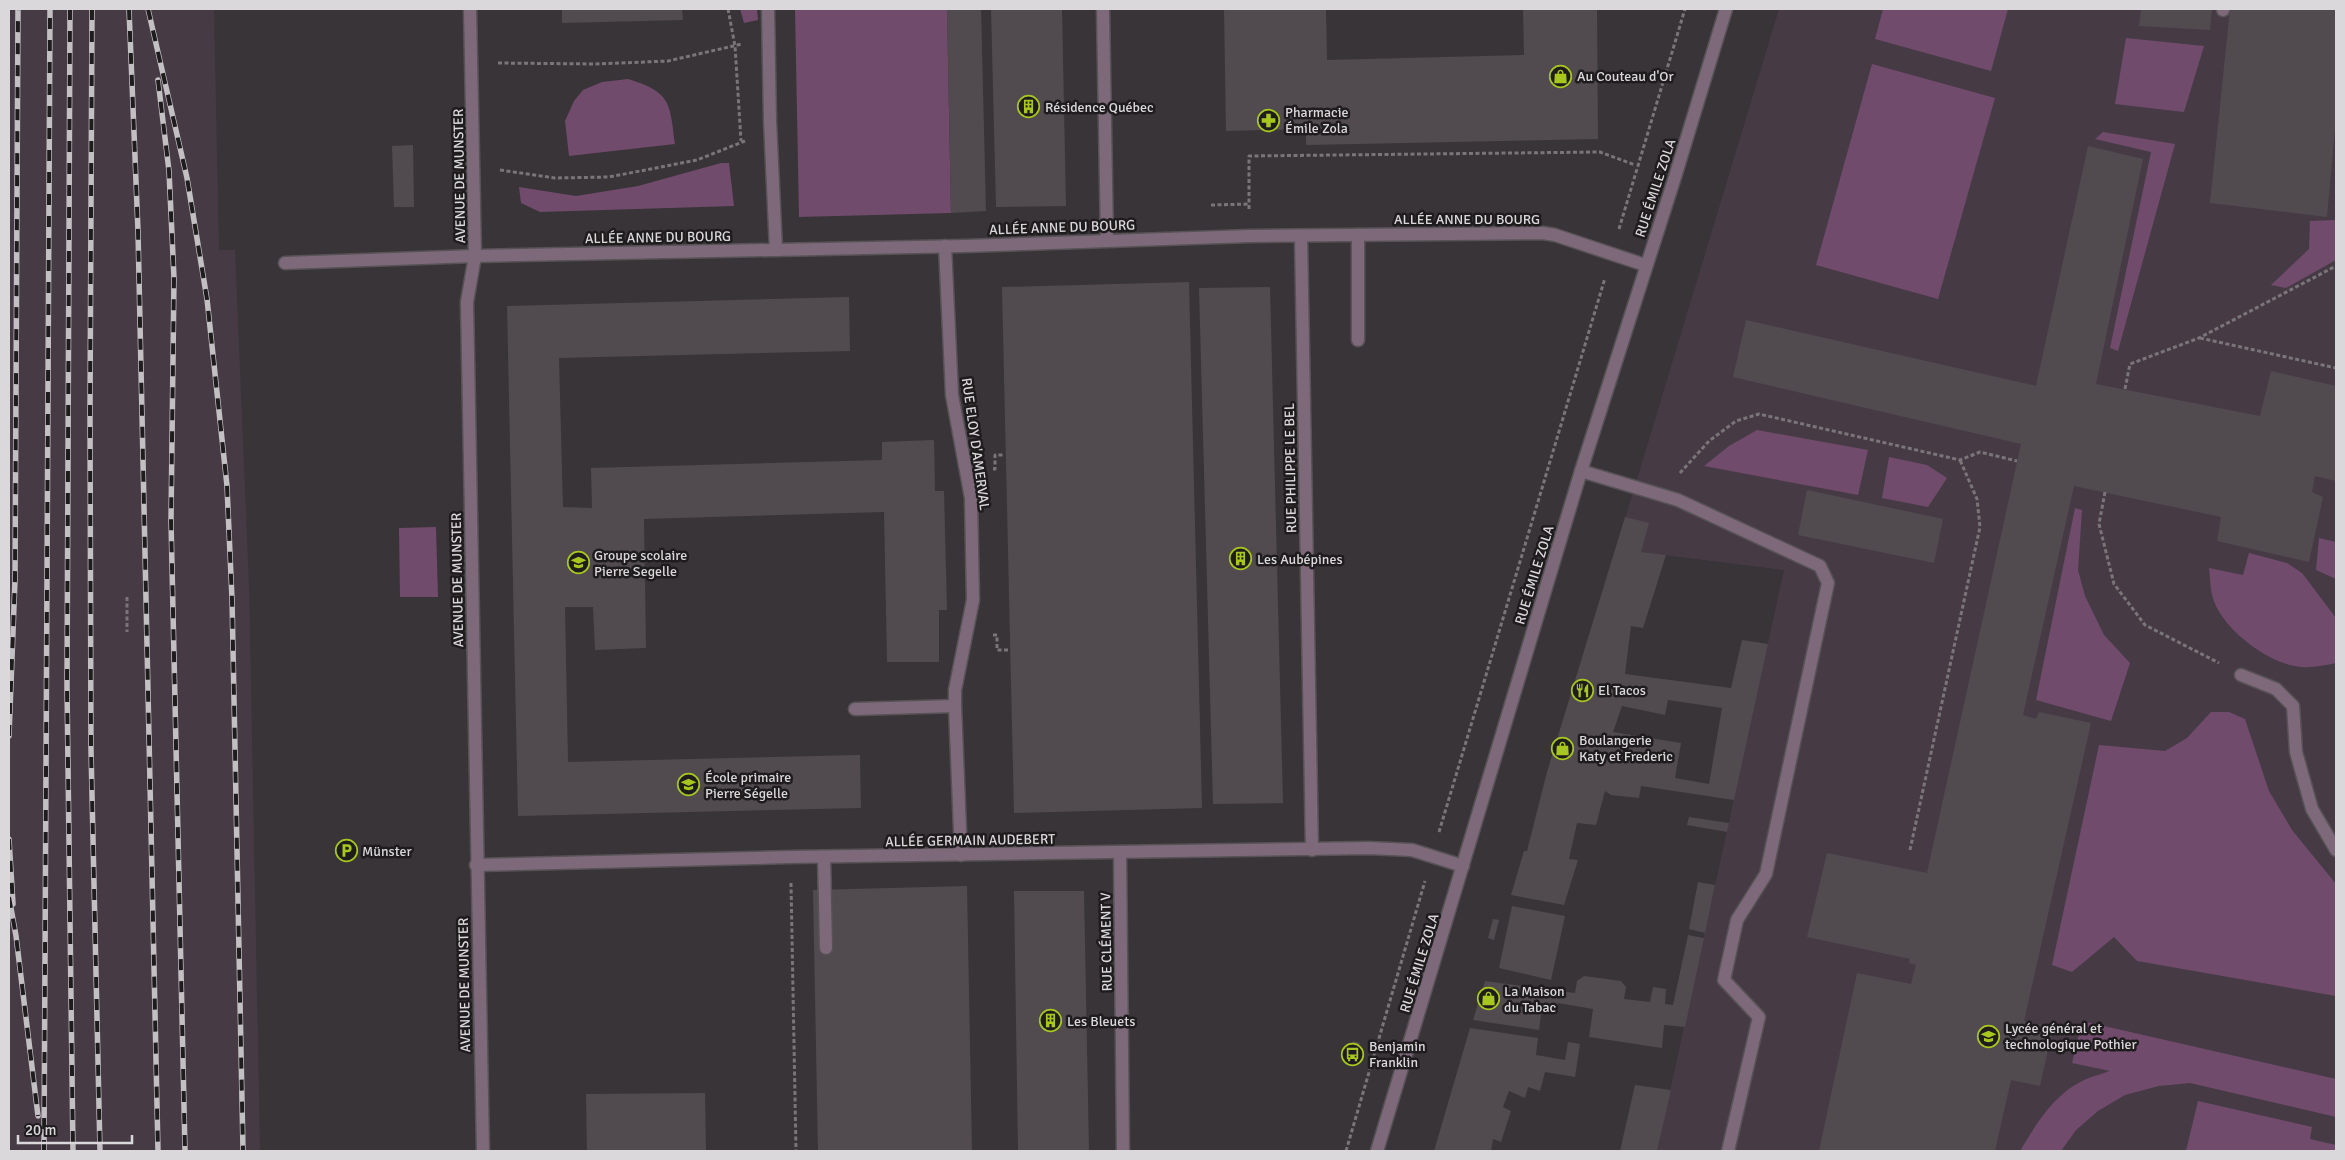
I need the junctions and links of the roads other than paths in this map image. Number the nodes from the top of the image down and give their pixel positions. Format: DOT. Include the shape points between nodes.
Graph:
graph roads {
  1 [pos="470,9"];
  2 [pos="768,9"];
  3 [pos="1103,9"];
  4 [pos="1726,9"];
  5 [pos="1358,235"];
  6 [pos="1301,236"];
  7 [pos="1107,240"];
  8 [pos="945,246"];
  9 [pos="776,250"];
  10 [pos="475,256"];
  11 [pos="285,263"];
  12 [pos="1645,265"];
  13 [pos="1358,340"];
  14 [pos="1581,471"];
  15 [pos="2241,674"];
  16 [pos="955,706"];
  17 [pos="855,709"];
  18 [pos="1312,850"];
  19 [pos="2336,850"];
  20 [pos="1120,852"];
  21 [pos="961,855"];
  22 [pos="824,857"];
  23 [pos="476,865"];
  24 [pos="1463,866"];
  25 [pos="826,948"];
  26 [pos="483,1151"];
  27 [pos="1123,1151"];
  28 [pos="1377,1151"];
  29 [pos="1728,1151"];
  1 -- 10 [label="street, AVENUE DE MUNSTER"];
  2 -- 9 [label="street"];
  3 -- 7 [label="street"];
  4 -- 12 [label="street, RUE ÉMILE ZOLA"];
  5 -- 6 [label="street, ALLÉE ANNE DU BOURG"];
  5 -- 12 [label="street, ALLÉE ANNE DU BOURG" via="1543,233"];
  5 -- 13 [label="street"];
  6 -- 7 [label="street, ALLÉE ANNE DU BOURG"];
  6 -- 18 [label="street, RUE PHILIPPE LE BEL"];
  7 -- 8 [label="street, ALLÉE ANNE DU BOURG"];
  8 -- 9 [label="street, ALLÉE ANNE DU BOURG"];
  8 -- 16 [label="street, RUE ELOY D'AMERVAL" via="952,395 971,498 973,600 955,690"];
  9 -- 10 [label="street, ALLÉE ANNE DU BOURG"];
  10 -- 11 [label="street, ALLÉE ANNE DU BOURG"];
  10 -- 23 [label="street, AVENUE DE MUNSTER" via="467,302"];
  12 -- 14 [label="street, RUE ÉMILE ZOLA"];
  14 -- 24 [label="street, RUE ÉMILE ZOLA"];
  14 -- 29 [label="street" via="1678,500 1820,566 1828,583 1766,874 1737,920 1724,980 1758,1017"];
  15 -- 19 [label="street" via="2276,689 2293,706 2296,752 2312,809"];
  16 -- 17 [label="street"];
  16 -- 21 [label="street, RUE ELOY D'AMERVAL"];
  18 -- 20 [label="street, ALLÉE GERMAIN AUDEBERT"];
  18 -- 24 [label="street, ALLÉE GERMAIN AUDEBERT" via="1412,850"];
  20 -- 21 [label="street, ALLÉE GERMAIN AUDEBERT"];
  20 -- 27 [label="street, RUE CLÉMENT V"];
  21 -- 22 [label="street, ALLÉE GERMAIN AUDEBERT"];
  22 -- 23 [label="street, ALLÉE GERMAIN AUDEBERT"];
  22 -- 25 [label="street"];
  23 -- 26 [label="street, AVENUE DE MUNSTER"];
  24 -- 28 [label="street, RUE ÉMILE ZOLA"];
}
